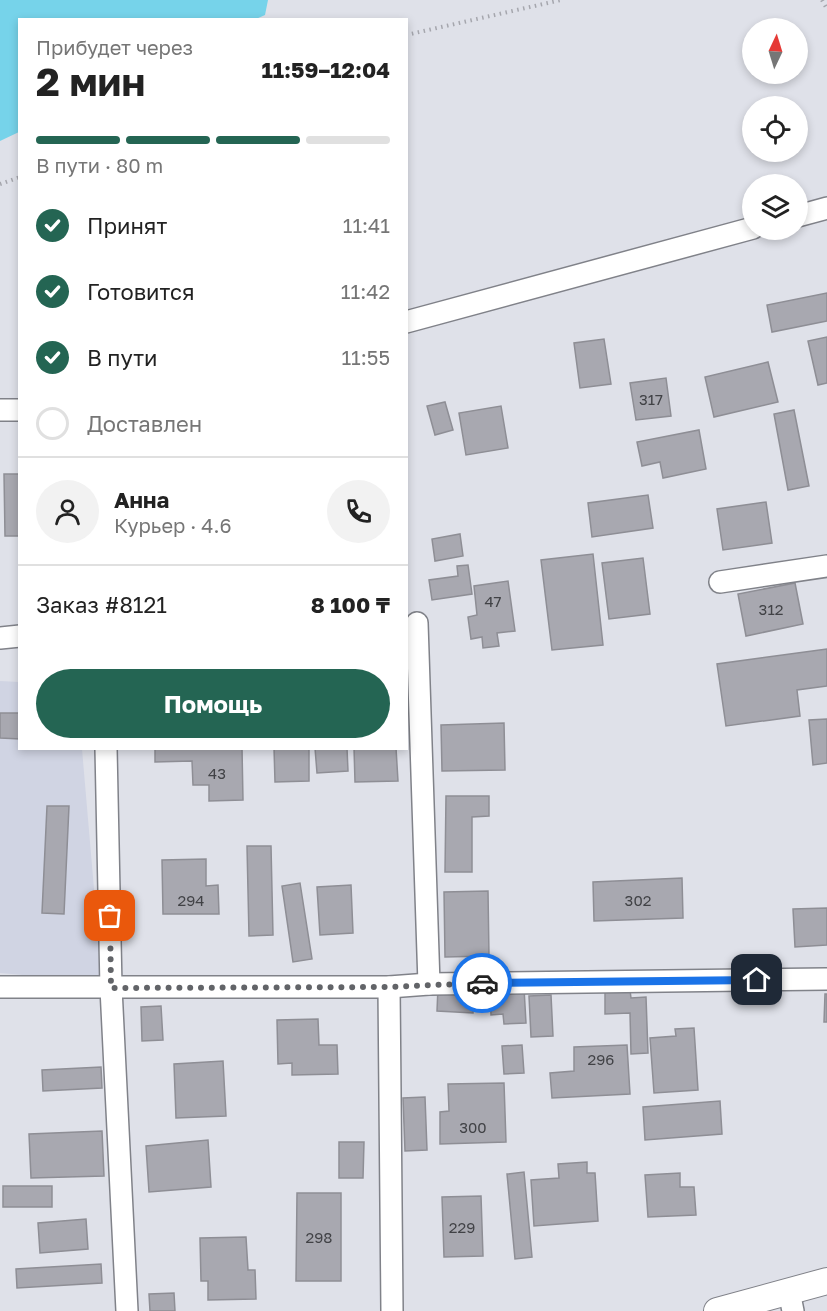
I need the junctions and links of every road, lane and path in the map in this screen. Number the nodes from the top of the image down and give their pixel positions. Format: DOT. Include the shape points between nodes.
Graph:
graph roads {
  1 [pos="561,0"];
  2 [pos="822,0"];
  3 [pos="827,9"];
  4 [pos="408,35"];
  5 [pos="18,178"];
  6 [pos="0,184"];
  7 [pos="827,208"];
  8 [pos="808,213"];
  9 [pos="742,231"];
  10 [pos="408,321"];
  11 [pos="0,410"];
  12 [pos="18,410"];
  13 [pos="827,566"];
  14 [pos="720,582"];
  15 [pos="417,623"];
  16 [pos="18,636"];
  17 [pos="0,638"];
  18 [pos="106,750"];
  19 [pos="827,979"];
  20 [pos="429,984"];
  21 [pos="0,987"];
  22 [pos="389,987"];
  23 [pos="111,988"];
  24 [pos="827,1281"];
  25 [pos="791,1301"];
  26 [pos="127,1311"];
  27 [pos="392,1311"];
  28 [pos="717,1311"];
  1 -- 4 [label="path"];
  2 -- 3 [label="path"];
  5 -- 6 [label="path"];
  7 -- 8 [label="street"];
  9 -- 10 [label="street"];
  11 -- 12 [label="street"];
  13 -- 14 [label="street"];
  15 -- 20 [label="street"];
  16 -- 17 [label="street"];
  18 -- 23 [label="street"];
  19 -- 20 [label="street"];
  20 -- 22 [label="street"];
  21 -- 23 [label="street"];
  22 -- 23 [label="street"];
  22 -- 27 [label="street"];
  23 -- 26 [label="street"];
  24 -- 25 [label="street"];
  25 -- 28 [label="street"];
}
